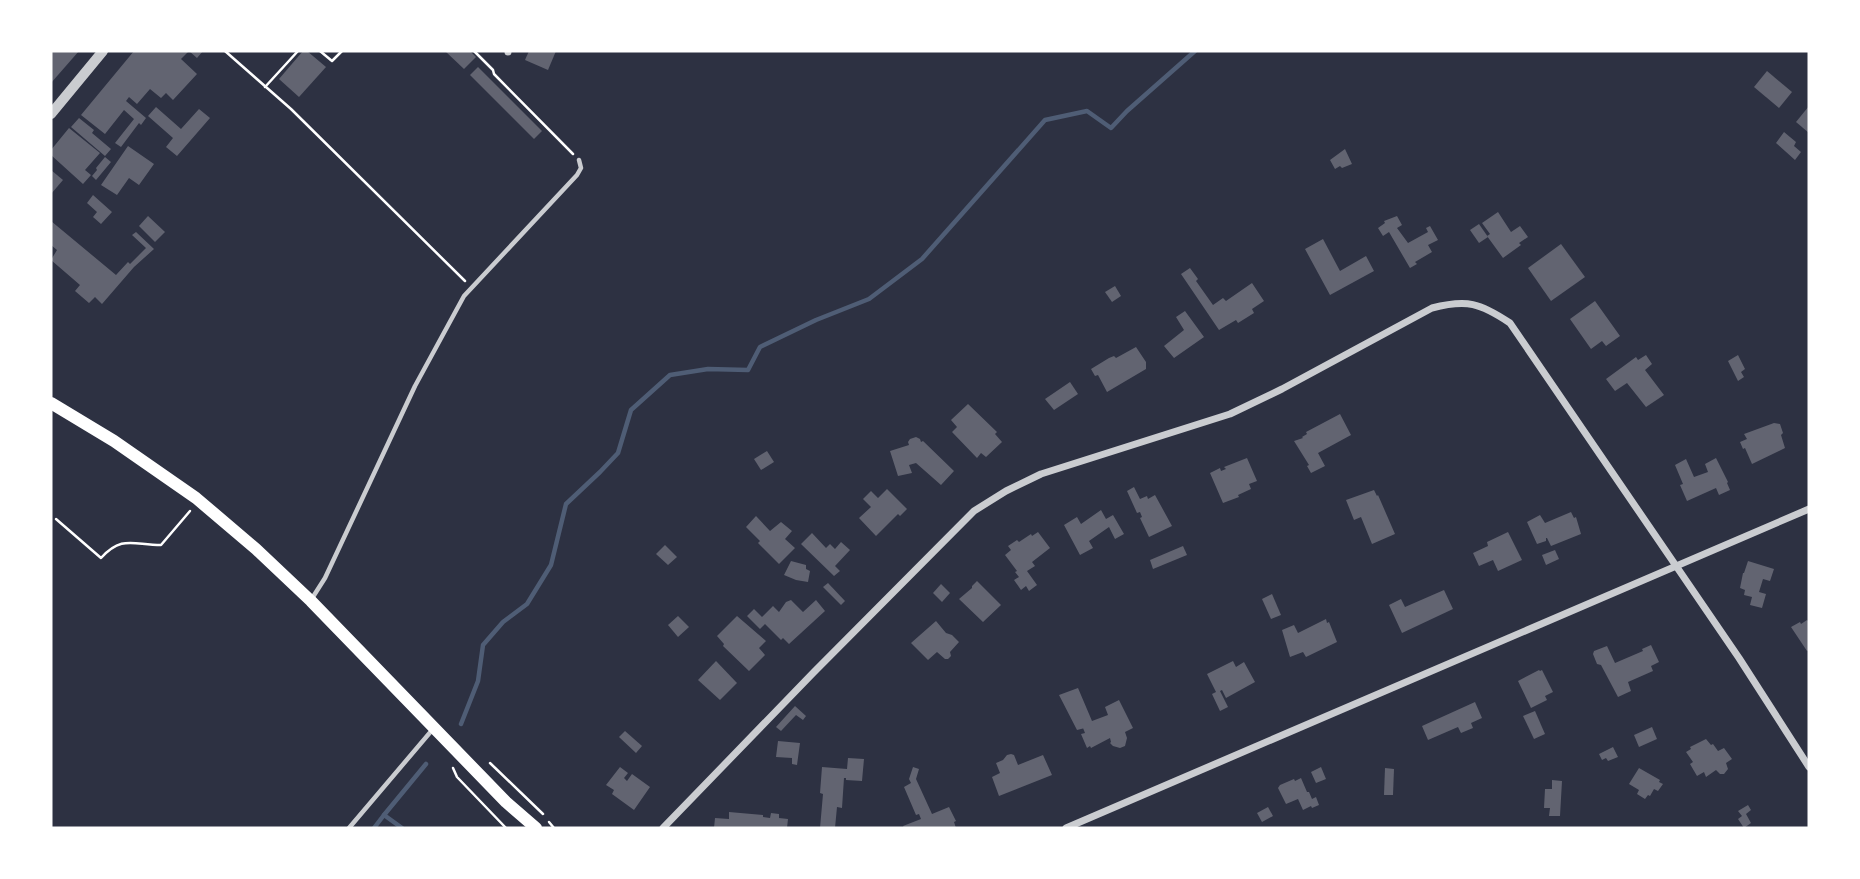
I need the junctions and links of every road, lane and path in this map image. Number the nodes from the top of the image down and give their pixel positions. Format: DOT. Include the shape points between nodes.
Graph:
graph roads {
  1 [pos="103,51"];
  2 [pos="225,51"];
  3 [pos="298,51"];
  4 [pos="320,51"];
  5 [pos="342,51"];
  6 [pos="474,51"];
  7 [pos="265,87"];
  8 [pos="51,114"];
  9 [pos="579,159"];
  10 [pos="472,287"];
  11 [pos="51,404"];
  12 [pos="199,501"];
  13 [pos="1809,509"];
  14 [pos="56,519"];
  15 [pos="1676,565"];
  16 [pos="311,601"];
  17 [pos="433,728"];
  18 [pos="452,748"];
  19 [pos="1809,767"];
  20 [pos="506,802"];
  21 [pos="349,828"];
  22 [pos="506,828"];
  23 [pos="524,828"];
  24 [pos="536,828"];
  25 [pos="663,828"];
  26 [pos="1066,828"];
  1 -- 8 [label="street"];
  2 -- 7 [label="path"];
  3 -- 7 [label="path"];
  4 -- 5 [label="path" via="332,61"];
  6 -- 9 [label="path"];
  7 -- 10 [label="path"];
  9 -- 10 [label="lane" via="577,175"];
  10 -- 16 [label="lane" via="415,386"];
  11 -- 12 [label="main road" via="114,441"];
  12 -- 14 [label="path" via="161,545 124,542 101,558"];
  12 -- 16 [label="main road"];
  13 -- 15 [label="street"];
  15 -- 19 [label="street"];
  15 -- 25 [label="street" via="1510,323 1490,310 1451,303 1432,308 1230,414 1041,474 975,511"];
  15 -- 26 [label="street"];
  16 -- 17 [label="main road"];
  17 -- 18 [label="main road"];
  17 -- 21 [label="lane"];
  18 -- 20 [label="main road"];
  18 -- 22 [label="path" via="457,777"];
  20 -- 23 [label="main road"];
  20 -- 24 [label="main road"];
}
